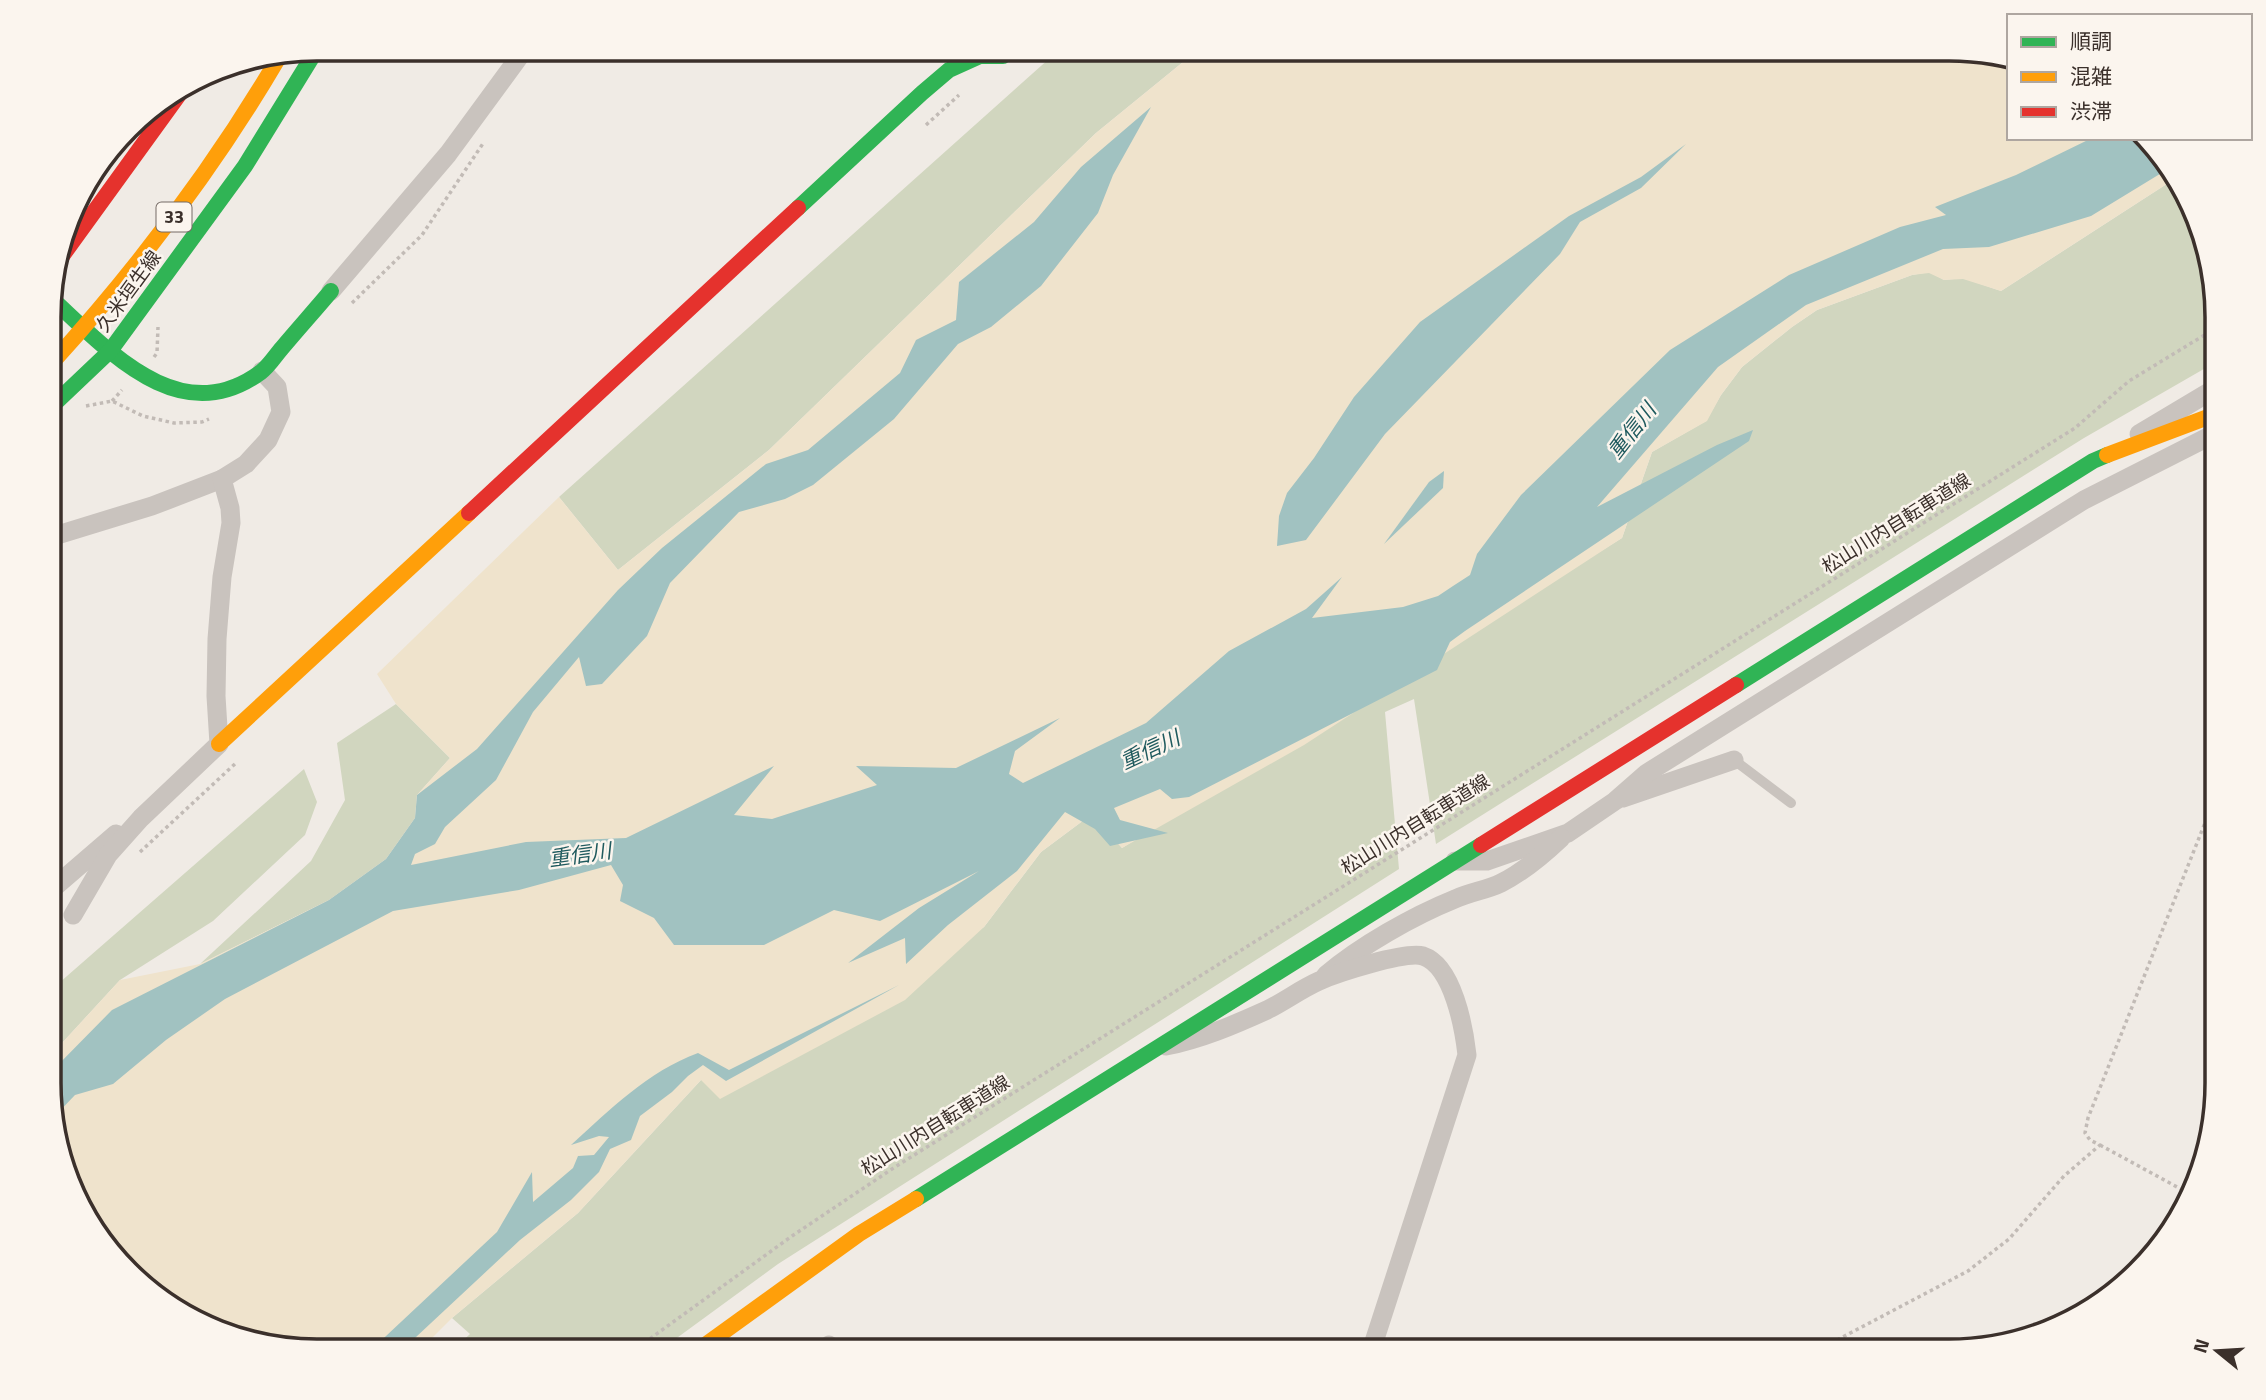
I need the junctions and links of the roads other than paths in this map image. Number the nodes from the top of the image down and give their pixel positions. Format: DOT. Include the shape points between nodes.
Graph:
graph roads {
  1 [pos="309,61"];
  2 [pos="515,61"];
  3 [pos="965,61"];
  4 [pos="274,65"];
  5 [pos="169,108"];
  6 [pos="73,241"];
  7 [pos="331,291"];
  8 [pos="62,307"];
  9 [pos="110,351"];
  10 [pos="61,353"];
  11 [pos="262,371"];
  12 [pos="2205,395"];
  13 [pos="61,398"];
  14 [pos="2205,418"];
  15 [pos="2205,439"];
  16 [pos="2093,461"];
  17 [pos="222,479"];
  18 [pos="61,534"];
  19 [pos="219,744"];
  20 [pos="1734,760"];
  21 [pos="1615,801"];
  22 [pos="1791,803"];
  23 [pos="141,818"];
  24 [pos="1567,833"];
  25 [pos="1455,861"];
  26 [pos="61,881"];
  27 [pos="73,915"];
  28 [pos="1320,980"];
  29 [pos="1155,1049"];
  30 [pos="714,1339"];
  31 [pos="1375,1339"];
  1 -- 9 [label="main road, 久米垣生線" via="245,166"];
  2 -- 7 [label="street" via="448,154"];
  3 -- 19 [label="main road" via="922,93"];
  4 -- 10 [label="main road, 33, bridge" via="169,226"];
  5 -- 6 [label="main road"];
  7 -- 11 [label="main road"];
  8 -- 9 [label="main road"];
  9 -- 11 [label="main road" via="146,378 185,394 229,390"];
  9 -- 13 [label="main road, 久米垣生線"];
  11 -- 17 [label="street" via="277,387 281,412 268,440 246,464"];
  12 -- 16 [label="street"];
  14 -- 16 [label="main road"];
  15 -- 21 [label="street" via="2084,500 1647,773"];
  16 -- 25 [label="main road"];
  17 -- 18 [label="street"];
  17 -- 19 [label="street" via="231,523 217,639"];
  19 -- 23 [label="street"];
  20 -- 21 [label="street"];
  20 -- 22 [label="lane"];
  21 -- 24 [label="street"];
  23 -- 26 [label="street"];
  23 -- 27 [label="street" via="108,855"];
  24 -- 25 [label="street" via="1487,861"];
  24 -- 28 [label="street" via="1501,883 1455,898 1416,918 1345,959"];
  25 -- 29 [label="main road"];
  28 -- 29 [label="street" via="1269,1009 1194,1041"];
  28 -- 31 [label="street" via="1394,958 1424,957 1446,976 1464,1032 1467,1055"];
  29 -- 30 [label="main road" via="859,1234"];
}
